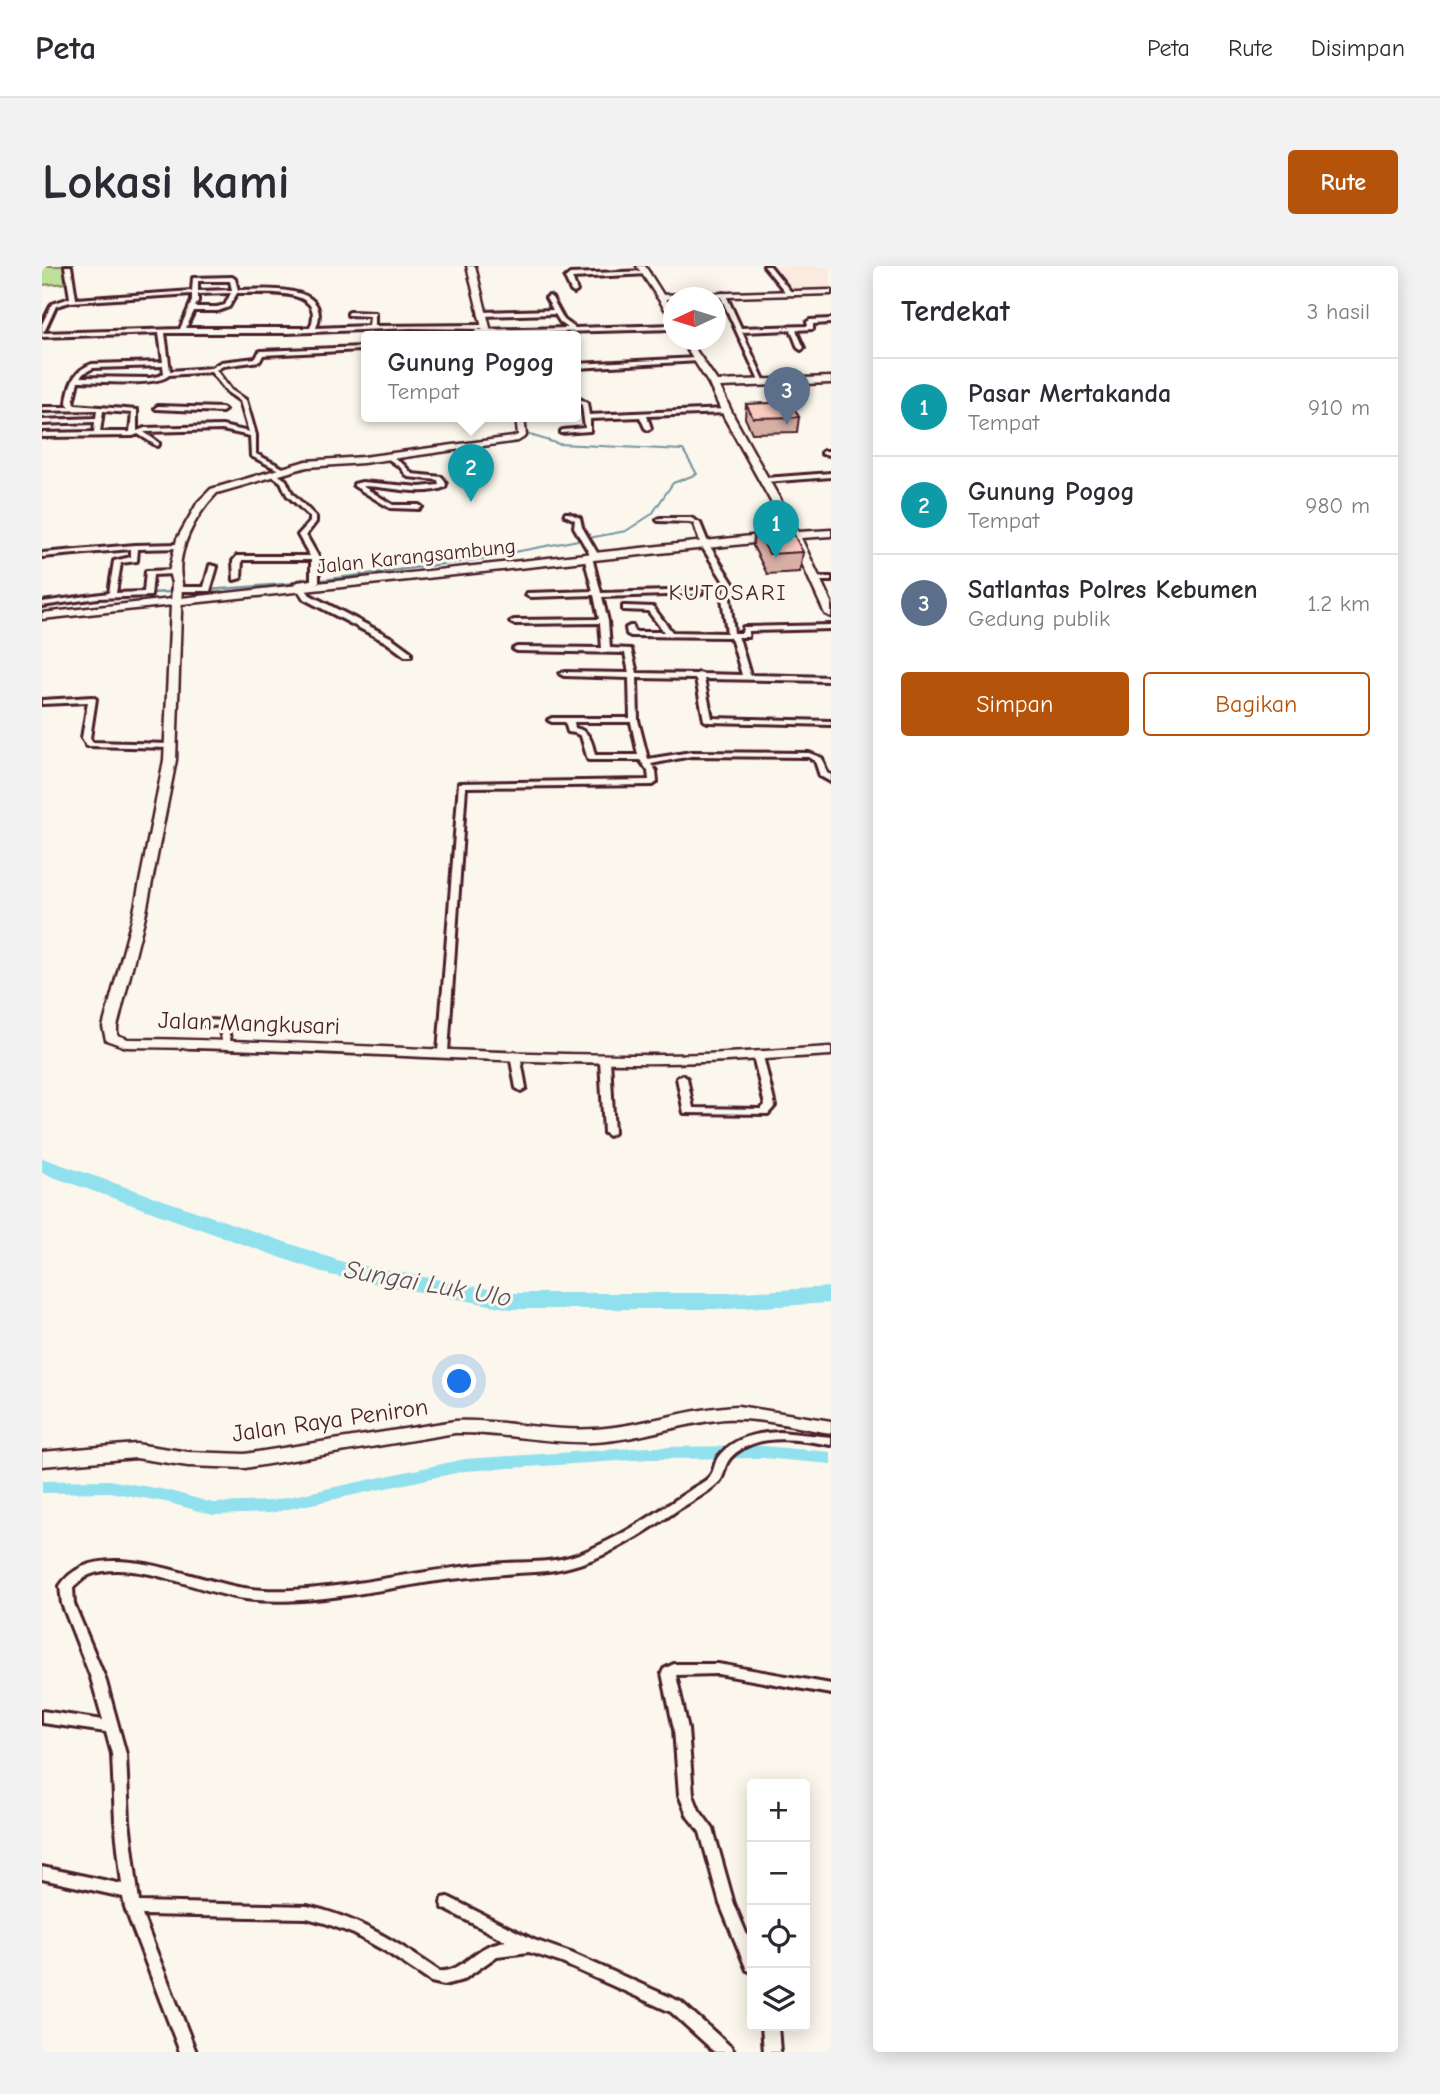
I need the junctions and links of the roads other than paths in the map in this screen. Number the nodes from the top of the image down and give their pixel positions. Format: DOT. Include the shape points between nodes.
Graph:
graph roads {
  1 [pos="68,266"];
  2 [pos="471,266"];
  3 [pos="767,266"];
  4 [pos="643,270"];
  5 [pos="235,291"];
  6 [pos="574,291"];
  7 [pos="831,292"];
  8 [pos="195,293"];
  9 [pos="789,293"];
  10 [pos="726,295"];
  11 [pos="661,297"];
  12 [pos="549,298"];
  13 [pos="72,301"];
  14 [pos="663,301"];
  15 [pos="726,301"];
  16 [pos="54,305"];
  17 [pos="42,306"];
  18 [pos="192,309"];
  19 [pos="557,312"];
  20 [pos="350,314"];
  21 [pos="481,314"];
  22 [pos="411,318"];
  23 [pos="831,321"];
  24 [pos="411,326"];
  25 [pos="376,327"];
  26 [pos="663,327"];
  27 [pos="573,329"];
  28 [pos="793,329"];
  29 [pos="182,330"];
  30 [pos="312,330"];
  31 [pos="323,330"];
  32 [pos="740,330"];
  33 [pos="162,331"];
  34 [pos="379,331"];
  35 [pos="476,331"];
  36 [pos="489,331"];
  37 [pos="564,331"];
  38 [pos="42,333"];
  39 [pos="325,343"];
  40 [pos="361,348"];
  41 [pos="801,348"];
  42 [pos="691,350"];
  43 [pos="697,360"];
  44 [pos="164,364"];
  45 [pos="581,366"];
  46 [pos="212,370"];
  47 [pos="167,373"];
  48 [pos="77,379"];
  49 [pos="831,380"];
  50 [pos="762,382"];
  51 [pos="714,384"];
  52 [pos="581,401"];
  53 [pos="42,402"];
  54 [pos="76,408"];
  55 [pos="158,408"];
  56 [pos="42,409"];
  57 [pos="52,409"];
  58 [pos="100,410"];
  59 [pos="726,411"];
  60 [pos="643,415"];
  61 [pos="586,417"];
  62 [pos="99,420"];
  63 [pos="42,422"];
  64 [pos="521,422"];
  65 [pos="648,428"];
  66 [pos="226,429"];
  67 [pos="252,432"];
  68 [pos="563,432"];
  69 [pos="136,433"];
  70 [pos="97,434"];
  71 [pos="42,435"];
  72 [pos="157,444"];
  73 [pos="389,457"];
  74 [pos="285,471"];
  75 [pos="275,475"];
  76 [pos="831,475"];
  77 [pos="765,480"];
  78 [pos="419,507"];
  79 [pos="567,514"];
  80 [pos="660,520"];
  81 [pos="831,533"];
  82 [pos="794,535"];
  83 [pos="705,545"];
  84 [pos="180,546"];
  85 [pos="135,547"];
  86 [pos="42,555"];
  87 [pos="591,556"];
  88 [pos="314,558"];
  89 [pos="213,567"];
  90 [pos="174,572"];
  91 [pos="237,578"];
  92 [pos="817,579"];
  93 [pos="831,579"];
  94 [pos="299,588"];
  95 [pos="699,592"];
  96 [pos="176,594"];
  97 [pos="598,594"];
  98 [pos="112,595"];
  99 [pos="530,595"];
  100 [pos="42,604"];
  101 [pos="626,608"];
  102 [pos="831,614"];
  103 [pos="42,616"];
  104 [pos="604,621"];
  105 [pos="514,622"];
  106 [pos="831,627"];
  107 [pos="630,628"];
  108 [pos="670,635"];
  109 [pos="732,635"];
  110 [pos="517,649"];
  111 [pos="606,650"];
  112 [pos="408,654"];
  113 [pos="564,674"];
  114 [pos="633,674"];
  115 [pos="699,675"];
  116 [pos="746,676"];
  117 [pos="831,679"];
  118 [pos="42,702"];
  119 [pos="552,720"];
  120 [pos="569,720"];
  121 [pos="634,720"];
  122 [pos="831,723"];
  123 [pos="172,746"];
  124 [pos="644,760"];
  125 [pos="831,779"];
  126 [pos="187,1022"];
  127 [pos="226,1044"];
  128 [pos="831,1051"];
  129 [pos="443,1052"];
  130 [pos="515,1055"];
  131 [pos="758,1056"];
  132 [pos="605,1059"];
  133 [pos="682,1078"];
  134 [pos="522,1088"];
  135 [pos="609,1133"];
  136 [pos="831,1427"];
  137 [pos="831,1441"];
  138 [pos="42,1459"];
  139 [pos="831,1689"];
  140 [pos="42,1717"];
  141 [pos="112,1727"];
  142 [pos="42,1873"];
  143 [pos="130,1900"];
  144 [pos="448,1903"];
  145 [pos="529,1945"];
  146 [pos="747,1953"];
  147 [pos="770,2031"];
  148 [pos="188,2052"];
  149 [pos="726,2052"];
  150 [pos="772,2052"];
  1 -- 13 [label="street"];
  2 -- 21 [label="street"];
  3 -- 9 [label="street"];
  4 -- 6 [label="street" via="570,276"];
  4 -- 11 [label="main road"];
  5 -- 8 [label="street"];
  5 -- 8 [label="street" via="229,278 197,279"];
  5 -- 18 [label="street" via="222,308"];
  5 -- 30 [label="street" via="304,296 317,315"];
  7 -- 9 [label="street"];
  8 -- 13 [label="street"];
  8 -- 18 [label="street"];
  9 -- 10 [label="street"];
  11 -- 14 [label="main road"];
  12 -- 19 [label="street"];
  13 -- 16 [label="street"];
  15 -- 32 [label="street"];
  16 -- 17 [label="street"];
  16 -- 38 [label="street"];
  18 -- 29 [label="street"];
  19 -- 21 [label="street"];
  19 -- 27 [label="street"];
  20 -- 25 [label="street" via="374,310"];
  21 -- 36 [label="street"];
  22 -- 24 [label="street"];
  23 -- 28 [label="street"];
  24 -- 25 [label="street"];
  24 -- 35 [label="street"];
  25 -- 31 [label="street"];
  25 -- 34 [label="street"];
  26 -- 27 [label="street"];
  27 -- 37 [label="street"];
  28 -- 32 [label="street"];
  28 -- 41 [label="street"];
  29 -- 30 [label="street"];
  29 -- 33 [label="street"];
  30 -- 31 [label="street"];
  31 -- 39 [label="street"];
  32 -- 50 [label="street"];
  33 -- 38 [label="street"];
  33 -- 44 [label="street"];
  40 -- 46 [label="street" via="261,353 258,360 221,364"];
  42 -- 43 [label="main road"];
  43 -- 45 [label="street"];
  43 -- 51 [label="main road"];
  44 -- 47 [label="street"];
  44 -- 48 [label="street" via="92,366"];
  46 -- 47 [label="street"];
  46 -- 67 [label="street" via="243,400"];
  47 -- 48 [label="street" via="150,380"];
  48 -- 54 [label="street" via="70,403"];
  49 -- 50 [label="main road"];
  50 -- 51 [label="main road"];
  51 -- 59 [label="main road"];
  52 -- 61 [label="street"];
  53 -- 57 [label="street" via="52,402"];
  54 -- 57 [label="street"];
  54 -- 58 [label="street"];
  55 -- 66 [label="street" via="223,405"];
  56 -- 57 [label="street"];
  58 -- 62 [label="street"];
  58 -- 69 [label="street" via="135,411"];
  59 -- 60 [label="street"];
  59 -- 77 [label="main road"];
  60 -- 61 [label="street"];
  60 -- 65 [label="street"];
  61 -- 68 [label="street" via="588,430"];
  62 -- 63 [label="street"];
  62 -- 70 [label="street"];
  64 -- 73 [label="street, Jalan Mangkusari" via="522,436 515,439"];
  66 -- 67 [label="street"];
  66 -- 69 [label="street"];
  67 -- 74 [label="street" via="254,456"];
  69 -- 70 [label="street"];
  69 -- 72 [label="street"];
  70 -- 71 [label="street"];
  73 -- 74 [label="street, Jalan Mangkusari" via="306,464"];
  73 -- 78 [label="street" via="410,476 440,478 442,487 356,485 392,507"];
  74 -- 75 [label="street, Jalan Mangkusari"];
  75 -- 84 [label="street, Jalan Mangkusari" via="214,491 203,502"];
  75 -- 88 [label="street" via="313,517 302,537"];
  76 -- 77 [label="street"];
  77 -- 82 [label="main road"];
  79 -- 87 [label="street" via="578,519"];
  80 -- 83 [label="street" via="696,523"];
  81 -- 82 [label="main road, Jalan Karangsambung"];
  82 -- 83 [label="main road, Jalan Karangsambung"];
  82 -- 92 [label="main road"];
  83 -- 87 [label="main road, Jalan Karangsambung"];
  83 -- 109 [label="street" via="730,585 726,598"];
  84 -- 85 [label="street"];
  84 -- 90 [label="street, Jalan Mangkusari"];
  85 -- 86 [label="street"];
  85 -- 98 [label="street" via="134,559 117,563"];
  87 -- 94 [label="main road, Jalan Karangsambung"];
  87 -- 97 [label="street"];
  88 -- 91 [label="street" via="240,558"];
  88 -- 94 [label="street" via="315,581 298,584"];
  89 -- 96 [label="street" via="207,589"];
  90 -- 96 [label="street, Jalan Mangkusari"];
  90 -- 98 [label="street" via="149,573 149,594"];
  92 -- 93 [label="street"];
  92 -- 102 [label="main road"];
  94 -- 96 [label="main road, Jalan Karangsambung"];
  94 -- 112 [label="street" via="307,597"];
  95 -- 97 [label="street"];
  96 -- 103 [label="main road, Jalan Karangsambung"];
  96 -- 123 [label="street, Jalan Mangkusari"];
  97 -- 99 [label="street"];
  97 -- 104 [label="street"];
  98 -- 100 [label="street"];
  101 -- 108 [label="street" via="650,609"];
  104 -- 105 [label="street"];
  104 -- 111 [label="street"];
  106 -- 109 [label="street" via="746,629 744,635"];
  107 -- 108 [label="street" via="631,634"];
  108 -- 109 [label="street"];
  109 -- 116 [label="street"];
  110 -- 111 [label="street"];
  111 -- 114 [label="street" via="628,650"];
  113 -- 114 [label="street"];
  114 -- 115 [label="street"];
  114 -- 121 [label="street"];
  115 -- 116 [label="street"];
  115 -- 122 [label="street" via="708,720"];
  116 -- 117 [label="street"];
  118 -- 123 [label="street" via="92,699 86,738 90,744"];
  119 -- 120 [label="street"];
  120 -- 121 [label="street"];
  120 -- 124 [label="street" via="571,730 585,735 591,758"];
  121 -- 124 [label="street"];
  123 -- 127 [label="street, Jalan Mangkusari" via="155,841 110,1032 114,1040 126,1043"];
  124 -- 125 [label="street" via="691,754 809,755 819,760 823,775"];
  124 -- 129 [label="street" via="653,782 462,785"];
  126 -- 127 [label="street" via="223,1023"];
  127 -- 129 [label="street, Jalan Mangkusari"];
  128 -- 131 [label="street, Jalan Mangkusari"];
  129 -- 130 [label="street, Jalan Mangkusari"];
  130 -- 132 [label="street, Jalan Mangkusari"];
  130 -- 134 [label="street"];
  131 -- 132 [label="street, Jalan Mangkusari"];
  131 -- 133 [label="street" via="771,1106 767,1111 692,1113 687,1109"];
  132 -- 135 [label="street"];
  136 -- 138 [label="main road, Jalan Raya Peniron" via="730,1413 604,1435 455,1427 246,1461 136,1451"];
  137 -- 141 [label="street" via="763,1437 732,1447 718,1464 716,1478 605,1549 572,1562 266,1594 219,1590 145,1569 100,1567 77,1575 65,1593"];
  139 -- 146 [label="street" via="718,1668 669,1673 681,1729 686,1796 692,1813 706,1829 727,1904"];
  140 -- 141 [label="street"];
  141 -- 143 [label="street" via="119,1754"];
  142 -- 143 [label="street"];
  143 -- 145 [label="street" via="331,1916 445,1980 492,1950"];
  143 -- 148 [label="street"];
  144 -- 145 [label="street"];
  145 -- 149 [label="street" via="676,2007"];
  147 -- 150 [label="street"];
}
